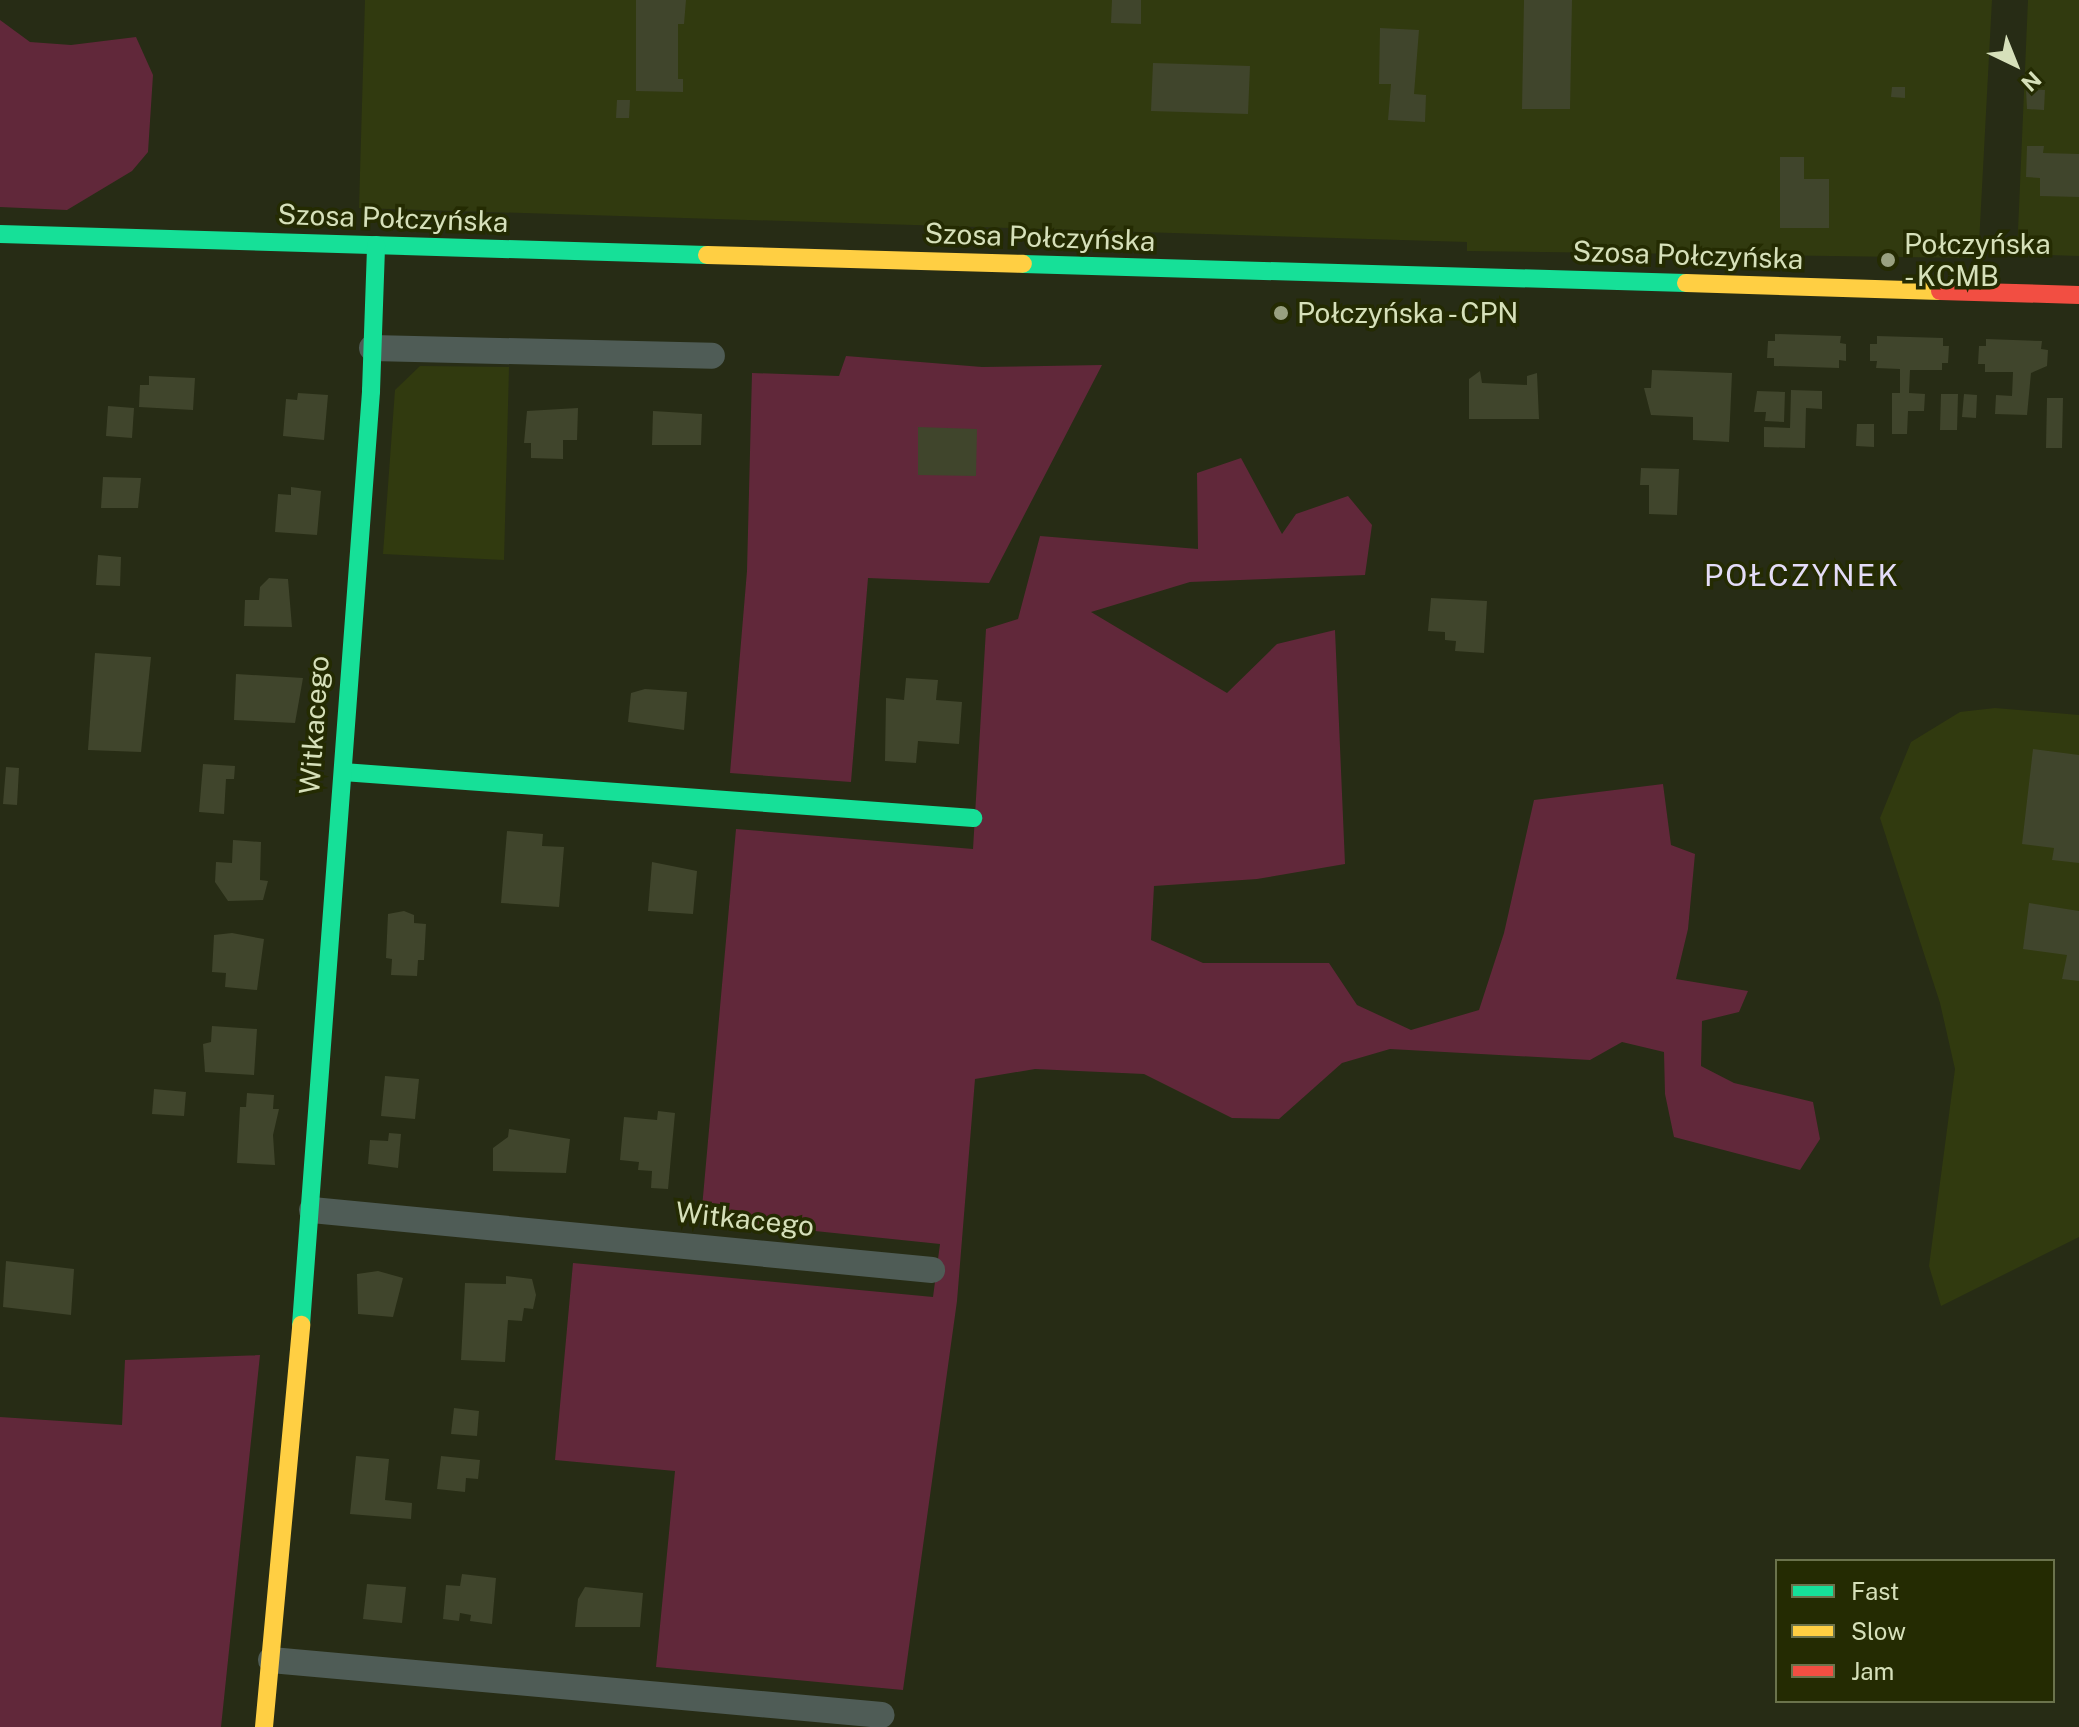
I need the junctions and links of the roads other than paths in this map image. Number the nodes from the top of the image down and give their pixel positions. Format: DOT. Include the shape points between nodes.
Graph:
graph roads {
  1 [pos="0,234"];
  2 [pos="376,245"];
  3 [pos="2079,295"];
  4 [pos="372,348"];
  5 [pos="712,356"];
  6 [pos="343,772"];
  7 [pos="973,818"];
  8 [pos="312,1210"];
  9 [pos="932,1270"];
  10 [pos="271,1660"];
  11 [pos="882,1715"];
  12 [pos="264,1727"];
  1 -- 2 [label="street, Szosa Połczyńska"];
  2 -- 3 [label="street, Szosa Połczyńska"];
  2 -- 4 [label="street, Witkacego"];
  4 -- 5 [label="street"];
  4 -- 6 [label="street, Witkacego"];
  6 -- 7 [label="street"];
  6 -- 8 [label="street, Witkacego"];
  8 -- 9 [label="street, Witkacego"];
  8 -- 10 [label="street, Witkacego"];
  10 -- 11 [label="street"];
  10 -- 12 [label="street, Witkacego"];
}
